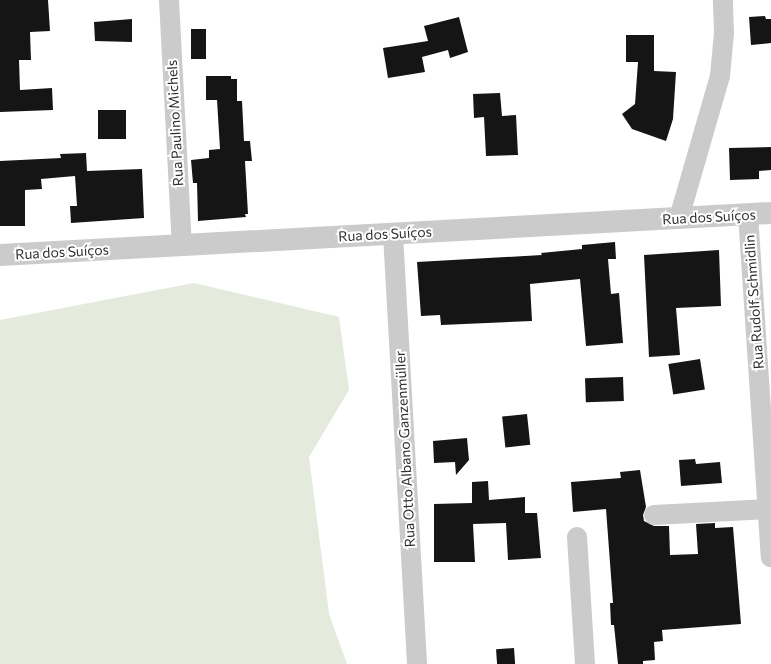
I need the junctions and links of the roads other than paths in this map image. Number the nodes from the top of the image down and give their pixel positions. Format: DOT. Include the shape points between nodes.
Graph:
graph roads {
  1 [pos="169,0"];
  2 [pos="723,0"];
  3 [pos="771,213"];
  4 [pos="748,214"];
  5 [pos="679,218"];
  6 [pos="393,234"];
  7 [pos="182,245"];
  8 [pos="0,255"];
  9 [pos="768,509"];
  10 [pos="654,515"];
  11 [pos="578,537"];
  12 [pos="771,557"];
  13 [pos="417,664"];
  14 [pos="585,664"];
  1 -- 7 [label="street, Rua Paulino Michels"];
  2 -- 5 [label="street" via="724,33 720,76"];
  3 -- 4 [label="street, Rua dos Suíços"];
  4 -- 5 [label="street, Rua dos Suíços"];
  4 -- 9 [label="street, Rua Rudolf Schmidlin"];
  5 -- 6 [label="street, Rua dos Suíços"];
  6 -- 7 [label="street, Rua dos Suíços"];
  6 -- 13 [label="street, Rua Otto Albano Ganzenmüller"];
  7 -- 8 [label="street, Rua dos Suíços"];
  9 -- 10 [label="street"];
  9 -- 12 [label="street, Rua Rudolf Schmidlin"];
  11 -- 14 [label="street"];
}
